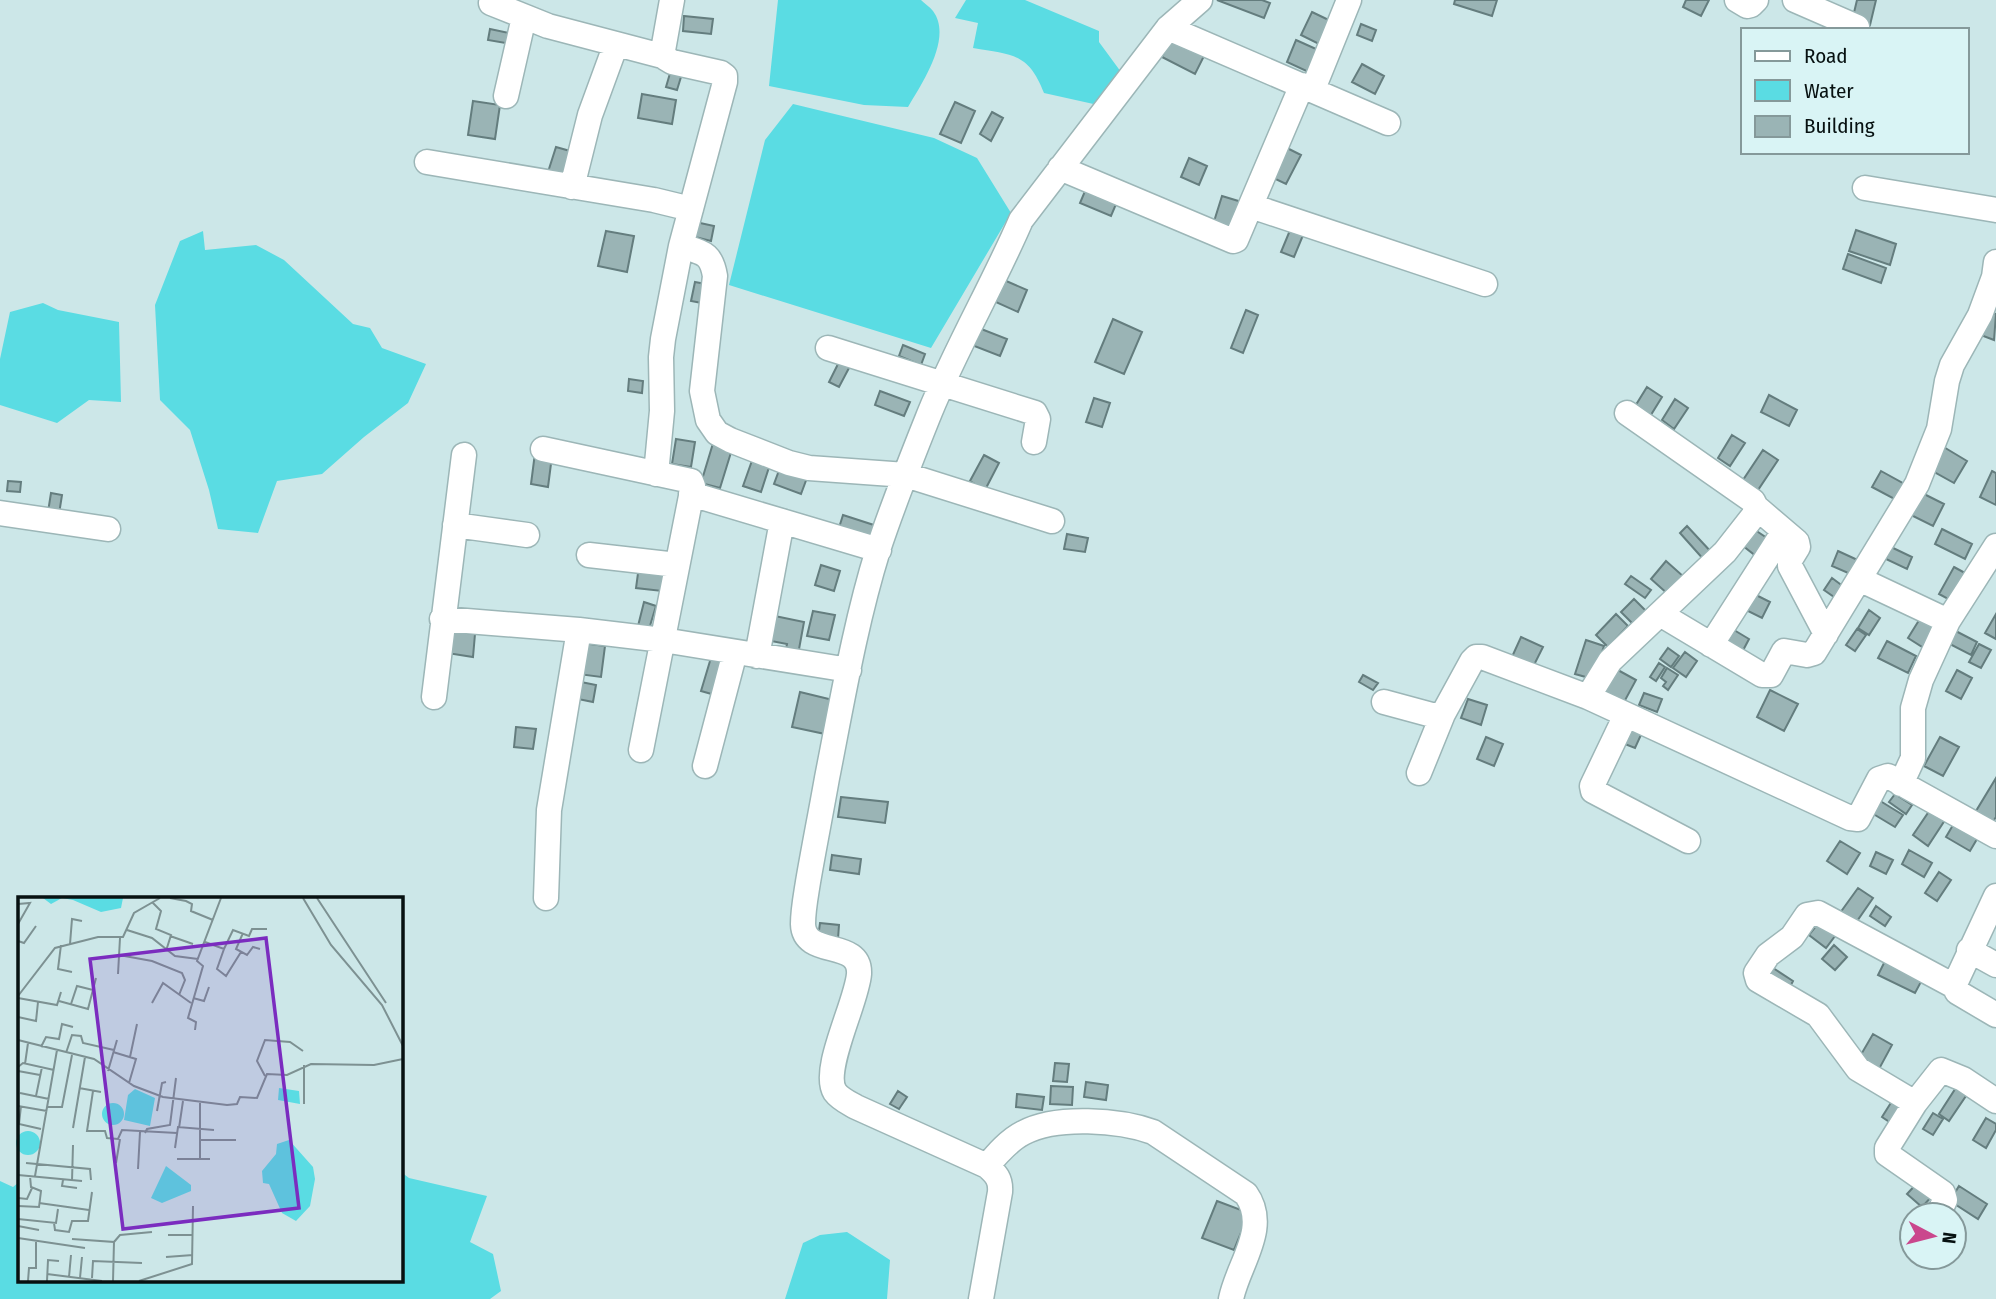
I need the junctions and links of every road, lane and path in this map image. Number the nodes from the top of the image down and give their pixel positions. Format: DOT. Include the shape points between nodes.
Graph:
graph roads {
  1 [pos="672,0"];
  2 [pos="1200,0"];
  3 [pos="1349,0"];
  4 [pos="1737,0"];
  5 [pos="1756,0"];
  6 [pos="1795,0"];
  7 [pos="491,3"];
  8 [pos="524,16"];
  9 [pos="1857,27"];
  10 [pos="1168,28"];
  11 [pos="616,44"];
  12 [pos="662,56"];
  13 [pos="1307,87"];
  14 [pos="506,96"];
  15 [pos="1388,123"];
  16 [pos="427,162"];
  17 [pos="1060,168"];
  18 [pos="572,187"];
  19 [pos="1865,188"];
  20 [pos="1251,206"];
  21 [pos="691,209"];
  22 [pos="1996,210"];
  23 [pos="681,246"];
  24 [pos="1996,262"];
  25 [pos="1485,284"];
  26 [pos="828,348"];
  27 [pos="944,382"];
  28 [pos="1626,413"];
  29 [pos="1034,442"];
  30 [pos="543,449"];
  31 [pos="464,455"];
  32 [pos="656,474"];
  33 [pos="906,475"];
  34 [pos="691,494"];
  35 [pos="1756,507"];
  36 [pos="0,513"];
  37 [pos="782,521"];
  38 [pos="1052,521"];
  39 [pos="455,525"];
  40 [pos="108,529"];
  41 [pos="1784,531"];
  42 [pos="527,535"];
  43 [pos="878,550"];
  44 [pos="589,555"];
  45 [pos="1993,555"];
  46 [pos="677,565"];
  47 [pos="1860,579"];
  48 [pos="1660,614"];
  49 [pos="442,619"];
  50 [pos="1948,621"];
  51 [pos="579,630"];
  52 [pos="1826,634"];
  53 [pos="663,640"];
  54 [pos="1711,645"];
  55 [pos="746,654"];
  56 [pos="849,670"];
  57 [pos="434,696"];
  58 [pos="1588,697"];
  59 [pos="1384,702"];
  60 [pos="1443,714"];
  61 [pos="1626,715"];
  62 [pos="641,750"];
  63 [pos="705,766"];
  64 [pos="1419,773"];
  65 [pos="1901,784"];
  66 [pos="1996,836"];
  67 [pos="1689,841"];
  68 [pos="1996,896"];
  69 [pos="546,898"];
  70 [pos="1969,950"];
  71 [pos="1996,965"];
  72 [pos="1954,986"];
  73 [pos="1996,1015"];
  74 [pos="1996,1101"];
  75 [pos="1915,1103"];
  76 [pos="987,1166"];
  77 [pos="1945,1201"];
  78 [pos="981,1299"];
  79 [pos="1231,1299"];
  1 -- 12 [label="street"];
  2 -- 10 [label="street"];
  3 -- 13 [label="street"];
  4 -- 5 [label="street" via="1747,6"];
  6 -- 9 [label="street"];
  7 -- 8 [label="street"];
  8 -- 11 [label="street"];
  8 -- 14 [label="street"];
  10 -- 13 [label="street"];
  10 -- 17 [label="street"];
  11 -- 12 [label="street"];
  11 -- 18 [label="street" via="593,105"];
  12 -- 21 [label="street" via="725,76"];
  13 -- 15 [label="street"];
  13 -- 20 [label="street"];
  16 -- 18 [label="street"];
  17 -- 20 [label="street" via="1233,241"];
  17 -- 27 [label="street" via="1021,220"];
  18 -- 21 [label="street"];
  19 -- 22 [label="street"];
  20 -- 25 [label="street"];
  21 -- 23 [label="street"];
  23 -- 32 [label="street" via="661,357"];
  23 -- 33 [label="street" via="705,254 715,276 702,391 708,420 717,433 770,457 809,468"];
  24 -- 47 [label="street" via="1980,315 1952,365 1932,450"];
  26 -- 27 [label="street"];
  27 -- 29 [label="street" via="1035,413"];
  27 -- 33 [label="street"];
  28 -- 35 [label="street" via="1753,500"];
  30 -- 32 [label="street"];
  31 -- 39 [label="street"];
  32 -- 34 [label="street" via="691,481"];
  33 -- 38 [label="street"];
  33 -- 43 [label="street"];
  34 -- 37 [label="street"];
  34 -- 46 [label="street"];
  35 -- 41 [label="street"];
  35 -- 48 [label="street" via="1730,547"];
  36 -- 40 [label="street"];
  37 -- 43 [label="street"];
  37 -- 55 [label="street"];
  39 -- 42 [label="street"];
  39 -- 49 [label="street"];
  41 -- 52 [label="street" via="1798,544 1790,566"];
  41 -- 54 [label="street"];
  43 -- 56 [label="street"];
  44 -- 46 [label="street"];
  45 -- 50 [label="street"];
  46 -- 53 [label="street"];
  47 -- 50 [label="street"];
  47 -- 52 [label="street"];
  48 -- 54 [label="street"];
  48 -- 58 [label="street" via="1610,661"];
  49 -- 51 [label="street"];
  49 -- 57 [label="street"];
  50 -- 65 [label="street" via="1916,696 1913,758"];
  51 -- 53 [label="street"];
  51 -- 69 [label="street" via="549,810"];
  52 -- 54 [label="street" via="1811,655 1784,651 1768,676"];
  53 -- 55 [label="street"];
  53 -- 62 [label="street"];
  55 -- 56 [label="street"];
  55 -- 63 [label="street"];
  56 -- 76 [label="street" via="803,926 808,940 847,953 856,959 859,971 832,1070 835,1091 856,1107"];
  58 -- 60 [label="street" via="1476,657"];
  58 -- 61 [label="street"];
  59 -- 60 [label="street"];
  60 -- 64 [label="street"];
  61 -- 65 [label="street" via="1854,819 1879,779 1888,776"];
  61 -- 67 [label="street" via="1593,791"];
  65 -- 66 [label="street"];
  68 -- 70 [label="street"];
  70 -- 71 [label="street"];
  70 -- 72 [label="street"];
  72 -- 73 [label="street" via="1956,992"];
  72 -- 75 [label="street" via="1818,913 1807,915 1756,973 1758,980 1818,1015 1858,1069"];
  74 -- 75 [label="street" via="1943,1070"];
  75 -- 77 [label="street" via="1886,1148 1887,1154 1943,1193"];
  76 -- 78 [label="street" via="1001,1183"];
  76 -- 79 [label="street" via="1021,1133 1040,1127 1095,1120 1142,1128 1165,1139 1246,1194 1255,1211 1255,1230"];
}
